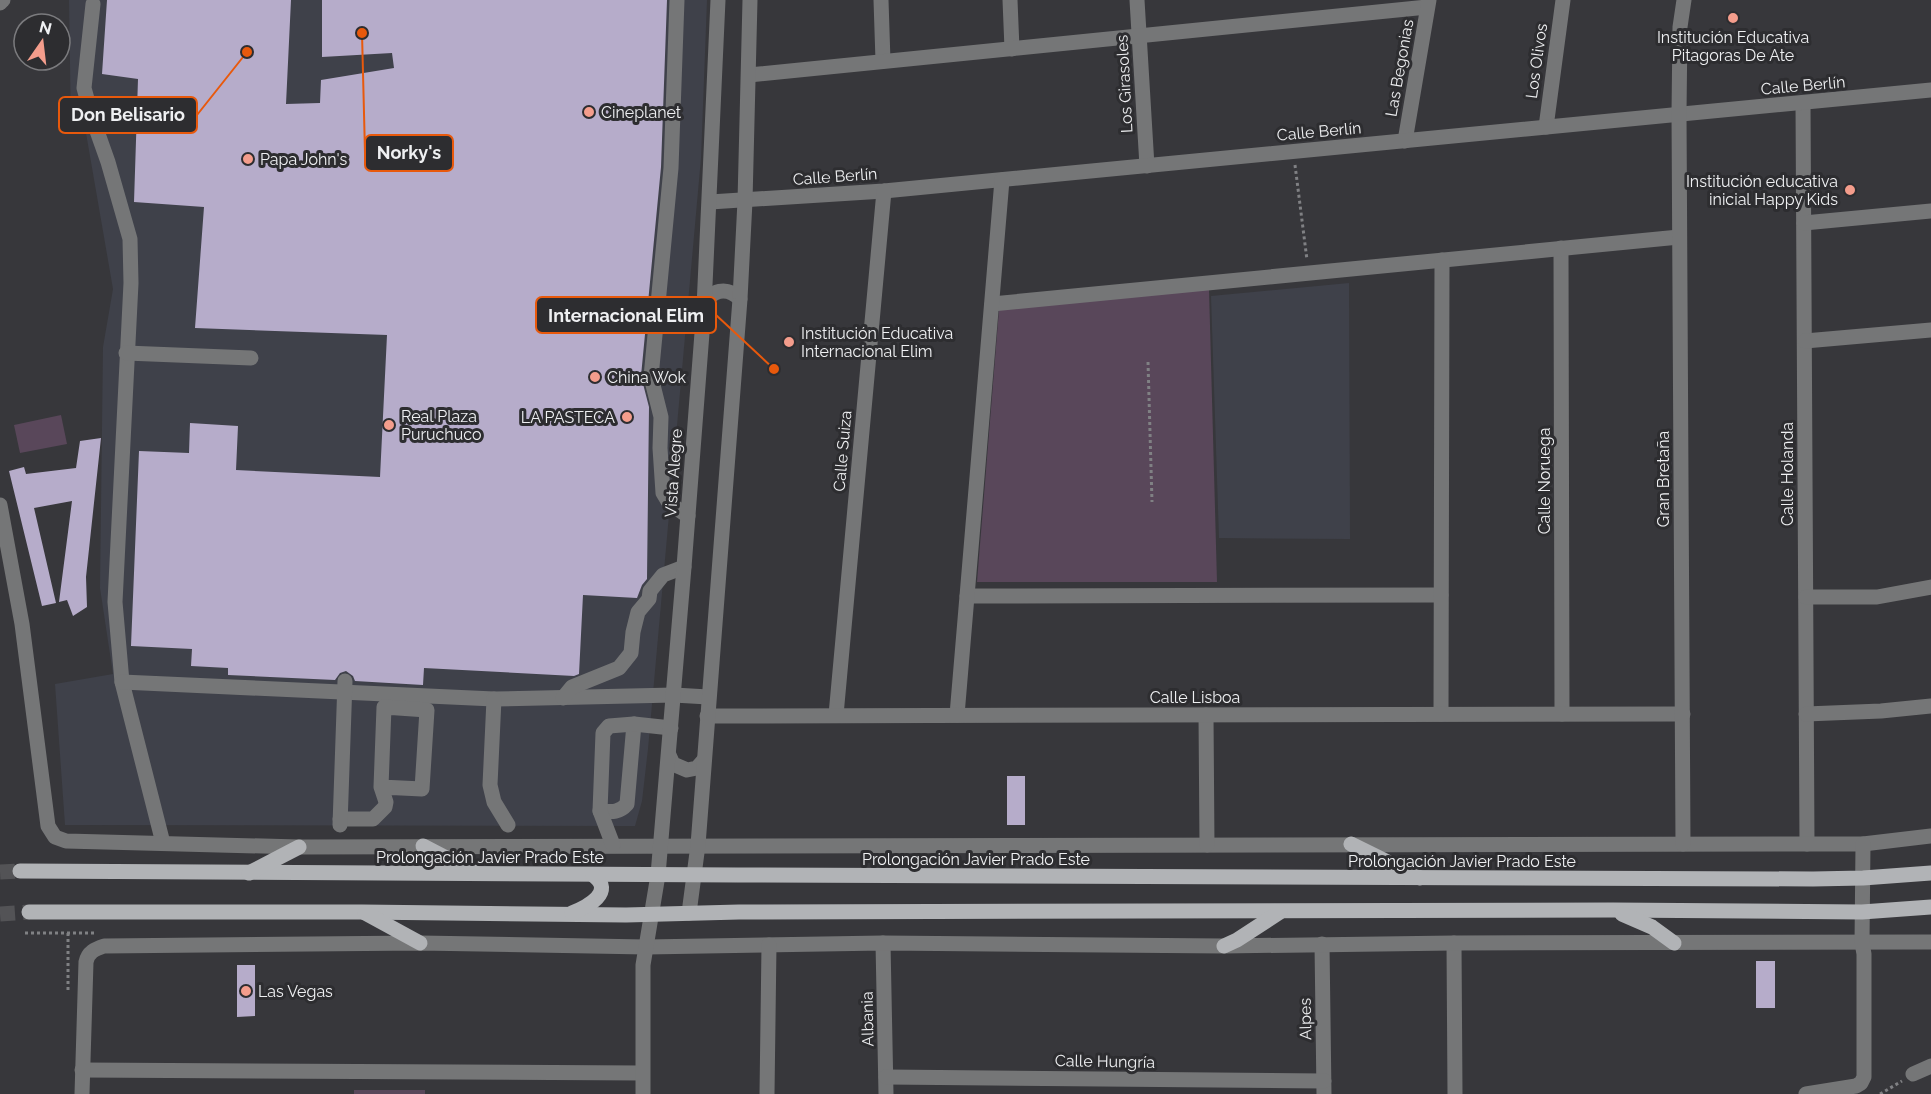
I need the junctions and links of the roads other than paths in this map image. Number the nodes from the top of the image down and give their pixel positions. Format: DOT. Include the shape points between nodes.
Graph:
graph roads {
  1 [pos="677,0"];
  2 [pos="718,0"];
  3 [pos="750,0"];
  4 [pos="881,0"];
  5 [pos="1010,0"];
  6 [pos="1137,0"];
  7 [pos="1563,0"];
  8 [pos="1684,0"];
  9 [pos="93,4"];
  10 [pos="1428,4"];
  11 [pos="1139,37"];
  12 [pos="1012,49"];
  13 [pos="883,61"];
  14 [pos="748,75"];
  15 [pos="1931,90"];
  16 [pos="1803,103"];
  17 [pos="1679,113"];
  18 [pos="1546,127"];
  19 [pos="1405,141"];
  20 [pos="1147,166"];
  21 [pos="1002,180"];
  22 [pos="884,191"];
  23 [pos="746,201"];
  24 [pos="710,202"];
  25 [pos="1931,212"];
  26 [pos="1804,223"];
  27 [pos="1679,237"];
  28 [pos="1561,248"];
  29 [pos="1442,260"];
  30 [pos="740,299"];
  31 [pos="992,304"];
  32 [pos="704,307"];
  33 [pos="1931,330"];
  34 [pos="1805,341"];
  35 [pos="126,353"];
  36 [pos="251,358"];
  37 [pos="0,505"];
  38 [pos="687,516"];
  39 [pos="684,567"];
  40 [pos="1931,587"];
  41 [pos="1441,595"];
  42 [pos="967,596"];
  43 [pos="1806,597"];
  44 [pos="122,682"];
  45 [pos="345,687"];
  46 [pos="674,695"];
  47 [pos="708,697"];
  48 [pos="563,698"];
  49 [pos="494,699"];
  50 [pos="1931,706"];
  51 [pos="1441,714"];
  52 [pos="1562,714"];
  53 [pos="1683,714"];
  54 [pos="1806,714"];
  55 [pos="836,715"];
  56 [pos="957,715"];
  57 [pos="1206,715"];
  58 [pos="707,716"];
  59 [pos="634,724"];
  60 [pos="671,728"];
  61 [pos="669,755"];
  62 [pos="704,760"];
  63 [pos="381,787"];
  64 [pos="600,811"];
  65 [pos="508,825"];
  66 [pos="1931,836"];
  67 [pos="163,843"];
  68 [pos="1351,844"];
  69 [pos="1683,844"];
  70 [pos="1807,844"];
  71 [pos="1863,844"];
  72 [pos="613,845"];
  73 [pos="660,845"];
  74 [pos="698,845"];
  75 [pos="1207,845"];
  76 [pos="423,846"];
  77 [pos="299,847"];
  78 [pos="20,871"];
  79 [pos="1931,873"];
  80 [pos="247,874"];
  81 [pos="478,874"];
  82 [pos="593,875"];
  83 [pos="658,875"];
  84 [pos="695,875"];
  85 [pos="1863,878"];
  86 [pos="1423,880"];
  87 [pos="1931,907"];
  88 [pos="1614,910"];
  89 [pos="28,912"];
  90 [pos="362,912"];
  91 [pos="1281,912"];
  92 [pos="1862,912"];
  93 [pos="570,914"];
  94 [pos="651,914"];
  95 [pos="689,914"];
  96 [pos="1931,942"];
  97 [pos="420,943"];
  98 [pos="883,943"];
  99 [pos="1454,943"];
  100 [pos="1674,943"];
  101 [pos="1862,943"];
  102 [pos="1322,944"];
  103 [pos="769,945"];
  104 [pos="1224,946"];
  105 [pos="646,947"];
  106 [pos="1931,1066"];
  107 [pos="82,1070"];
  108 [pos="642,1074"];
  109 [pos="1913,1074"];
  110 [pos="886,1077"];
  111 [pos="1324,1088"];
  112 [pos="82,1094"];
  113 [pos="643,1094"];
  114 [pos="767,1094"];
  115 [pos="886,1094"];
  116 [pos="1455,1094"];
  117 [pos="1806,1094"];
  1 -- 38 [label="street" via="671,168 651,376 661,417 663,494"];
  2 -- 24 [label="street, Vista Alegre"];
  3 -- 14 [label="street"];
  4 -- 13 [label="street"];
  5 -- 12 [label="street"];
  6 -- 11 [label="street, Los Girasoles"];
  7 -- 18 [label="street, Los Olivos"];
  8 -- 17 [label="street, Gran Bretaña"];
  9 -- 35 [label="street" via="84,88 130,239"];
  10 -- 11 [label="street"];
  10 -- 19 [label="street, Las Begonias"];
  11 -- 12 [label="street"];
  11 -- 20 [label="street, Los Girasoles"];
  12 -- 13 [label="street"];
  13 -- 14 [label="street"];
  14 -- 23 [label="street"];
  15 -- 16 [label="street, Calle Berlín"];
  16 -- 17 [label="street, Calle Berlín"];
  16 -- 26 [label="street, Calle Holanda"];
  17 -- 18 [label="street, Calle Berlín"];
  17 -- 27 [label="street, Gran Bretaña"];
  18 -- 19 [label="street, Calle Berlín"];
  19 -- 20 [label="street, Calle Berlín"];
  20 -- 21 [label="street, Calle Berlín"];
  21 -- 22 [label="street, Calle Berlín"];
  21 -- 31 [label="street"];
  22 -- 23 [label="street, Calle Berlín"];
  22 -- 55 [label="street, Calle Suiza"];
  23 -- 24 [label="street, Calle Berlín"];
  23 -- 30 [label="street"];
  24 -- 32 [label="street, Vista Alegre"];
  25 -- 26 [label="street"];
  26 -- 34 [label="street, Calle Holanda"];
  27 -- 28 [label="street"];
  27 -- 53 [label="street, Gran Bretaña"];
  28 -- 29 [label="street"];
  28 -- 52 [label="street, Calle Noruega"];
  29 -- 31 [label="street"];
  29 -- 41 [label="street"];
  30 -- 32 [label="street" via="719,291 712,294"];
  30 -- 47 [label="street"];
  31 -- 42 [label="street"];
  32 -- 38 [label="street, Vista Alegre"];
  33 -- 34 [label="street"];
  34 -- 43 [label="street, Calle Holanda"];
  35 -- 36 [label="street"];
  35 -- 44 [label="street" via="115,602"];
  37 -- 67 [label="street, Prolongación Javier Prado Este" via="22,624 48,826 56,837 66,841"];
  38 -- 39 [label="street, Vista Alegre"];
  39 -- 46 [label="street, Vista Alegre"];
  39 -- 48 [label="street" via="663,575 650,591 649,599 638,612 631,653 619,668 572,687"];
  40 -- 43 [label="street" via="1877,597"];
  41 -- 42 [label="street"];
  41 -- 51 [label="street"];
  42 -- 56 [label="street"];
  43 -- 54 [label="street, Calle Holanda"];
  44 -- 45 [label="street"];
  44 -- 67 [label="street"];
  45 -- 49 [label="street"];
  45 -- 63 [label="street" via="340,822 373,819 385,807"];
  46 -- 47 [label="street"];
  46 -- 48 [label="street"];
  46 -- 60 [label="street, Vista Alegre"];
  47 -- 58 [label="street"];
  48 -- 49 [label="street"];
  49 -- 65 [label="street" via="490,785 494,802"];
  50 -- 54 [label="street"];
  51 -- 52 [label="street, Calle Lisboa"];
  51 -- 57 [label="street, Calle Lisboa"];
  52 -- 53 [label="street, Calle Lisboa"];
  53 -- 69 [label="street, Gran Bretaña"];
  54 -- 70 [label="street, Calle Holanda"];
  55 -- 56 [label="street, Calle Lisboa"];
  55 -- 58 [label="street, Calle Lisboa"];
  56 -- 57 [label="street, Calle Lisboa"];
  57 -- 75 [label="street"];
  58 -- 62 [label="street"];
  59 -- 60 [label="street"];
  59 -- 64 [label="street" via="627,804 613,813"];
  59 -- 64 [label="street" via="609,726 603,733"];
  60 -- 61 [label="street, Vista Alegre"];
  61 -- 62 [label="street" via="677,767 687,770 697,768"];
  61 -- 73 [label="street, Vista Alegre"];
  62 -- 74 [label="street"];
  63 -- 63 [label="street" via="422,789 427,710 384,707"];
  64 -- 72 [label="street"];
  66 -- 71 [label="street, Prolongación Javier Prado Este"];
  67 -- 77 [label="street, Prolongación Javier Prado Este"];
  68 -- 69 [label="street, Prolongación Javier Prado Este"];
  68 -- 75 [label="street, Prolongación Javier Prado Este"];
  68 -- 86 [label="main road"];
  69 -- 70 [label="street, Prolongación Javier Prado Este"];
  70 -- 71 [label="street, Prolongación Javier Prado Este"];
  71 -- 85 [label="street"];
  72 -- 73 [label="street, Prolongación Javier Prado Este"];
  72 -- 76 [label="street, Prolongación Javier Prado Este"];
  73 -- 74 [label="street, Prolongación Javier Prado Este"];
  73 -- 83 [label="street, Vista Alegre"];
  74 -- 75 [label="street, Prolongación Javier Prado Este"];
  74 -- 84 [label="street"];
  76 -- 77 [label="street, Prolongación Javier Prado Este"];
  76 -- 81 [label="main road"];
  77 -- 80 [label="main road"];
  78 -- 80 [label="main road, Prolongación Javier Prado Este"];
  79 -- 85 [label="main road, Prolongación Javier Prado Este"];
  80 -- 81 [label="main road, Prolongación Javier Prado Este"];
  81 -- 82 [label="main road, Prolongación Javier Prado Este"];
  82 -- 83 [label="main road, Prolongación Javier Prado Este"];
  82 -- 93 [label="main road" via="601,887 598,897"];
  83 -- 84 [label="main road, Prolongación Javier Prado Este"];
  83 -- 94 [label="street, Vista Alegre"];
  84 -- 86 [label="main road, Prolongación Javier Prado Este"];
  84 -- 95 [label="street"];
  85 -- 86 [label="main road, Prolongación Javier Prado Este"];
  85 -- 92 [label="street"];
  87 -- 92 [label="main road"];
  88 -- 91 [label="main road"];
  88 -- 92 [label="main road"];
  88 -- 100 [label="main road" via="1646,924"];
  89 -- 90 [label="main road"];
  90 -- 93 [label="main road"];
  90 -- 97 [label="main road"];
  91 -- 95 [label="main road"];
  91 -- 104 [label="main road"];
  92 -- 101 [label="street"];
  93 -- 94 [label="main road"];
  94 -- 95 [label="main road"];
  94 -- 105 [label="street, Vista Alegre"];
  96 -- 101 [label="street"];
  97 -- 105 [label="street"];
  97 -- 107 [label="street" via="104,946 87,956"];
  98 -- 103 [label="street"];
  98 -- 104 [label="street"];
  98 -- 110 [label="street, Albania"];
  99 -- 100 [label="street"];
  99 -- 102 [label="street"];
  99 -- 116 [label="street"];
  100 -- 101 [label="street"];
  101 -- 117 [label="street" via="1861,1083"];
  102 -- 104 [label="street"];
  102 -- 111 [label="street, Alpes"];
  103 -- 105 [label="street"];
  103 -- 114 [label="street"];
  105 -- 108 [label="street, Vista Alegre"];
  106 -- 109 [label="street"];
  107 -- 108 [label="street"];
  107 -- 112 [label="street"];
  108 -- 113 [label="street, Vista Alegre"];
  110 -- 111 [label="street, Calle Hungría"];
  110 -- 115 [label="street, Albania"];
}
